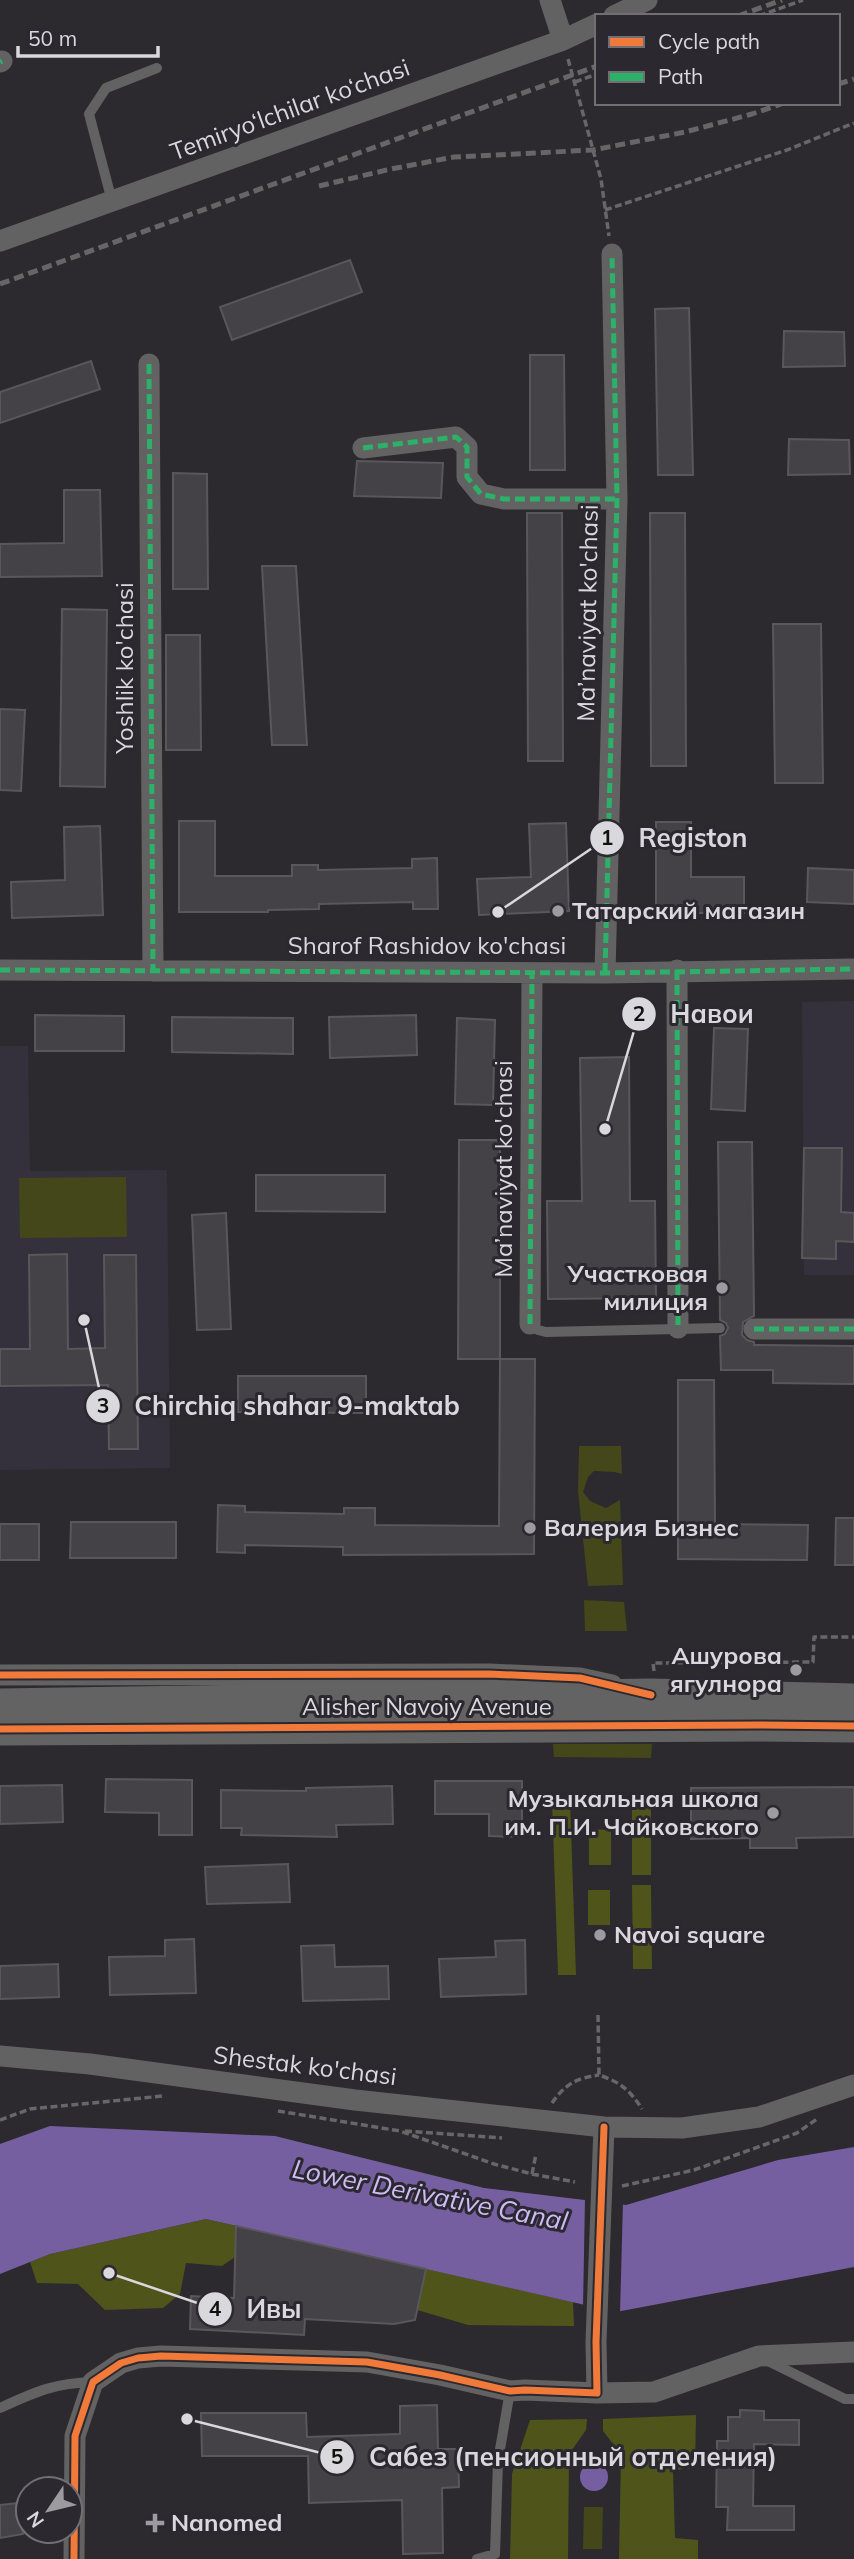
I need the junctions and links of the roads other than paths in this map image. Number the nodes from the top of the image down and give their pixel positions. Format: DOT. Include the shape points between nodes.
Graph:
graph roads {
  1 [pos="550,0"];
  2 [pos="647,0"];
  3 [pos="618,14"];
  4 [pos="595,25"];
  5 [pos="563,40"];
  6 [pos="157,68"];
  7 [pos="112,201"];
  8 [pos="0,241"];
  9 [pos="612,254"];
  10 [pos="149,364"];
  11 [pos="363,448"];
  12 [pos="617,499"];
  13 [pos="854,969"];
  14 [pos="0,970"];
  15 [pos="677,970"];
  16 [pos="153,971"];
  17 [pos="532,973"];
  18 [pos="605,973"];
  19 [pos="530,1324"];
  20 [pos="678,1328"];
  21 [pos="720,1328"];
  22 [pos="754,1329"];
  23 [pos="854,1329"];
  24 [pos="0,1675"];
  25 [pos="652,1679"];
  26 [pos="854,1700"];
  27 [pos="0,1704"];
  28 [pos="854,1726"];
  29 [pos="0,1729"];
  30 [pos="0,2056"];
  31 [pos="854,2085"];
  32 [pos="604,2127"];
  33 [pos="854,2352"];
  34 [pos="759,2356"];
  35 [pos="93,2382"];
  36 [pos="510,2391"];
  37 [pos="597,2393"];
  38 [pos="854,2399"];
  39 [pos="0,2408"];
  40 [pos="74,2559"];
  41 [pos="477,2559"];
  1 -- 5 [label="street"];
  2 -- 3 [label="street"];
  4 -- 5 [label="street, Temiryo‘lchilar ko‘chasi"];
  5 -- 7 [label="street, Temiryo‘lchilar ko‘chasi"];
  6 -- 7 [label="lane" via="106,88 89,114"];
  7 -- 8 [label="street, Temiryo‘lchilar ko‘chasi"];
  9 -- 12 [label="street, Ma’naviyat ko'chasi"];
  10 -- 16 [label="street, Yoshlik ko'chasi"];
  11 -- 12 [label="street" via="456,437 467,447 467,477 481,494 504,499"];
  12 -- 18 [label="street, Ma’naviyat ko'chasi"];
  13 -- 15 [label="street, Sharof Rashidov ko'chasi"];
  14 -- 16 [label="street, Sharof Rashidov ko'chasi"];
  15 -- 18 [label="street, Sharof Rashidov ko'chasi"];
  15 -- 20 [label="street"];
  16 -- 17 [label="street, Sharof Rashidov ko'chasi"];
  17 -- 18 [label="street, Sharof Rashidov ko'chasi"];
  17 -- 19 [label="street, Ma’naviyat ko'chasi"];
  19 -- 20 [label="lane" via="546,1332"];
  20 -- 21 [label="lane"];
  22 -- 23 [label="street"];
  24 -- 25 [label="street, Alisher Navoiy Avenue" via="489,1674"];
  25 -- 26 [label="main road, Alisher Navoiy Avenue"];
  25 -- 27 [label="main road, Alisher Navoiy Avenue"];
  28 -- 29 [label="main road, Alisher Navoiy Avenue"];
  30 -- 32 [label="street, Shestak ko'chasi"];
  31 -- 32 [label="street, Shestak ko'chasi" via="759,2117 682,2128"];
  32 -- 37 [label="street"];
  33 -- 34 [label="street"];
  34 -- 37 [label="street" via="654,2392"];
  34 -- 38 [label="lane" via="845,2399"];
  35 -- 36 [label="street" via="121,2363 161,2356 367,2362"];
  35 -- 39 [label="lane" via="44,2388"];
  35 -- 40 [label="street" via="75,2435"];
  36 -- 37 [label="street"];
  36 -- 41 [label="lane" via="498,2460 495,2554"];
}
